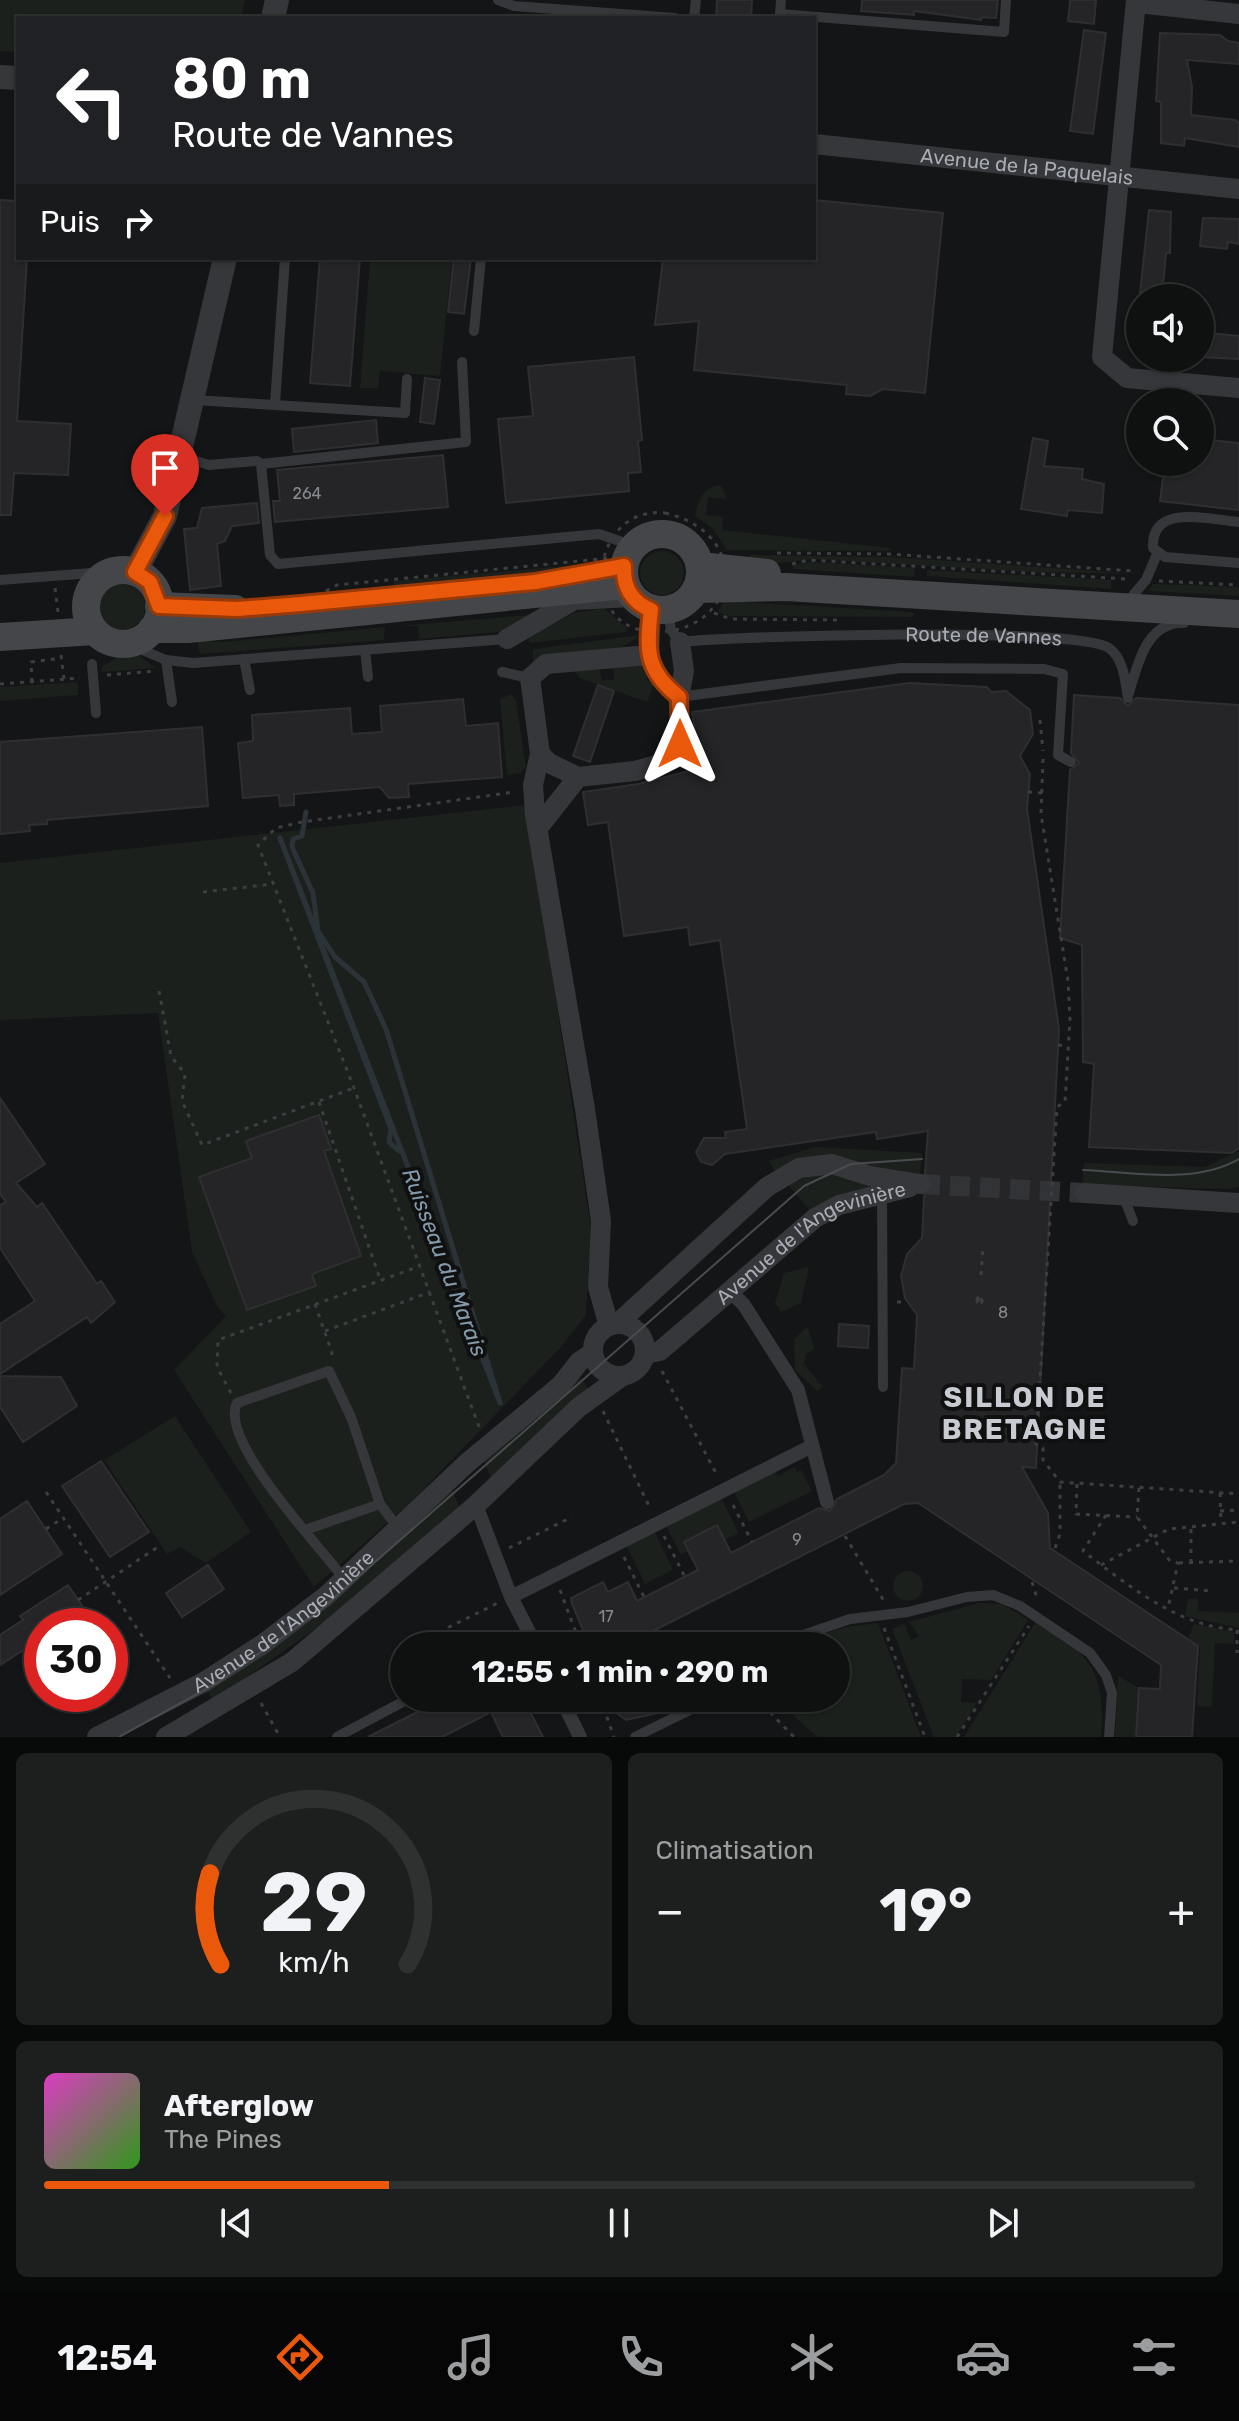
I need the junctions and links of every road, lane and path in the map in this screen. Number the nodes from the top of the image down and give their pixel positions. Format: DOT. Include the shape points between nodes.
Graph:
graph roads {
  1 [pos="498,0"];
  2 [pos="781,0"];
  3 [pos="1006,0"];
  4 [pos="1137,2"];
  5 [pos="1239,14"];
  6 [pos="648,16"];
  7 [pos="805,16"];
  8 [pos="816,17"];
  9 [pos="816,144"];
  10 [pos="1119,178"];
  11 [pos="1239,189"];
  12 [pos="225,260"];
  13 [pos="285,260"];
  14 [pos="481,260"];
  15 [pos="474,331"];
  16 [pos="462,362"];
  17 [pos="407,379"];
  18 [pos="1239,388"];
  19 [pos="194,400"];
  20 [pos="275,404"];
  21 [pos="180,456"];
  22 [pos="261,464"];
  23 [pos="681,517"];
  24 [pos="1239,522"];
  25 [pos="770,553"];
  26 [pos="1157,554"];
  27 [pos="1239,563"];
  28 [pos="717,565"];
  29 [pos="783,566"];
  30 [pos="126,572"];
  31 [pos="0,580"];
  32 [pos="1143,582"];
  33 [pos="1239,585"];
  34 [pos="646,597"];
  35 [pos="1239,600"];
  36 [pos="301,604"];
  37 [pos="1239,614"];
  38 [pos="156,617"];
  39 [pos="90,618"];
  40 [pos="0,621"];
  41 [pos="1239,626"];
  42 [pos="0,637"];
  43 [pos="507,639"];
  44 [pos="128,644"];
  45 [pos="365,650"];
  46 [pos="649,655"];
  47 [pos="244,659"];
  48 [pos="166,660"];
  49 [pos="92,664"];
  50 [pos="502,672"];
  51 [pos="368,677"];
  52 [pos="530,678"];
  53 [pos="64,679"];
  54 [pos="32,682"];
  55 [pos="250,690"];
  56 [pos="679,697"];
  57 [pos="172,702"];
  58 [pos="96,713"];
  59 [pos="1040,720"];
  60 [pos="540,754"];
  61 [pos="1071,762"];
  62 [pos="578,777"];
  63 [pos="533,785"];
  64 [pos="1028,792"];
  65 [pos="1042,793"];
  66 [pos="538,828"];
  67 [pos="273,884"];
  68 [pos="203,892"];
  69 [pos="159,991"];
  70 [pos="1058,1045"];
  71 [pos="1068,1046"];
  72 [pos="354,1088"];
  73 [pos="318,1101"];
  74 [pos="1085,1193"];
  75 [pos="882,1194"];
  76 [pos="1123,1195"];
  77 [pos="1238,1205"];
  78 [pos="1133,1221"];
  79 [pos="983,1247"];
  80 [pos="420,1266"];
  81 [pos="981,1275"];
  82 [pos="380,1279"];
  83 [pos="730,1291"];
  84 [pos="430,1292"];
  85 [pos="897,1302"];
  86 [pos="907,1302"];
  87 [pos="315,1304"];
  88 [pos="613,1325"];
  89 [pos="325,1331"];
  90 [pos="592,1353"];
  91 [pos="652,1353"];
  92 [pos="329,1371"];
  93 [pos="621,1377"];
  94 [pos="883,1387"];
  95 [pos="593,1398"];
  96 [pos="237,1403"];
  97 [pos="481,1434"];
  98 [pos="812,1446"];
  99 [pos="1037,1460"];
  100 [pos="1043,1460"];
  101 [pos="1060,1482"];
  102 [pos="722,1484"];
  103 [pos="1077,1484"];
  104 [pos="1139,1488"];
  105 [pos="46,1492"];
  106 [pos="1220,1493"];
  107 [pos="1239,1494"];
  108 [pos="827,1502"];
  109 [pos="380,1504"];
  110 [pos="476,1505"];
  111 [pos="1239,1510"];
  112 [pos="1220,1511"];
  113 [pos="1106,1515"];
  114 [pos="572,1517"];
  115 [pos="1137,1517"];
  116 [pos="63,1518"];
  117 [pos="655,1518"];
  118 [pos="1239,1522"];
  119 [pos="1221,1523"];
  120 [pos="1191,1526"];
  121 [pos="46,1529"];
  122 [pos="400,1529"];
  123 [pos="305,1530"];
  124 [pos="845,1536"];
  125 [pos="1151,1536"];
  126 [pos="752,1542"];
  127 [pos="617,1543"];
  128 [pos="161,1545"];
  129 [pos="1055,1548"];
  130 [pos="494,1555"];
  131 [pos="1239,1561"];
  132 [pos="1178,1563"];
  133 [pos="1191,1563"];
  134 [pos="1101,1565"];
  135 [pos="555,1575"];
  136 [pos="685,1577"];
  137 [pos="344,1579"];
  138 [pos="1032,1582"];
  139 [pos="106,1584"];
  140 [pos="1174,1588"];
  141 [pos="1212,1591"];
  142 [pos="511,1597"];
  143 [pos="644,1597"];
  144 [pos="78,1600"];
  145 [pos="1168,1608"];
  146 [pos="891,1614"];
  147 [pos="878,1615"];
  148 [pos="1036,1615"];
  149 [pos="1238,1630"];
  150 [pos="451,1632"];
  151 [pos="528,1632"];
  152 [pos="576,1632"];
  153 [pos="811,1632"];
  154 [pos="1237,1653"];
  155 [pos="171,1679"];
  156 [pos="252,1685"];
  157 [pos="390,1709"];
  158 [pos="568,1712"];
  159 [pos="605,1712"];
  160 [pos="686,1712"];
  161 [pos="770,1712"];
  162 [pos="97,1737"];
  163 [pos="166,1737"];
  164 [pos="280,1737"];
  165 [pos="337,1737"];
  166 [pos="580,1737"];
  167 [pos="614,1737"];
  168 [pos="635,1737"];
  169 [pos="794,1737"];
  170 [pos="925,1737"];
  171 [pos="957,1737"];
  172 [pos="1109,1737"];
  1 -- 6 [label="lane" via="514,6"];
  2 -- 7 [label="lane" via="780,14"];
  3 -- 8 [label="lane" via="1004,32"];
  4 -- 5 [label="street"];
  4 -- 10 [label="street"];
  9 -- 10 [label="street, Avenue de la Paquelais"];
  10 -- 11 [label="street, Avenue de la Paquelais"];
  10 -- 18 [label="street" via="1102,357 1127,378"];
  12 -- 19 [label="street"];
  13 -- 20 [label="lane"];
  14 -- 15 [label="lane"];
  16 -- 22 [label="lane" via="466,442"];
  17 -- 20 [label="lane" via="405,413"];
  19 -- 20 [label="lane"];
  19 -- 21 [label="street"];
  21 -- 22 [label="lane" via="209,465"];
  21 -- 30 [label="street" via="165,516"];
  22 -- 34 [label="lane" via="270,555 278,564 599,534"];
  23 -- 28 [label="path" via="701,526"];
  24 -- 26 [label="lane" via="1166,520 1152,537"];
  25 -- 32 [label="path" via="889,554"];
  26 -- 27 [label="lane"];
  26 -- 32 [label="lane"];
  28 -- 32 [label="main road"];
  28 -- 34 [label="main road" via="683,605"];
  28 -- 34 [label="path" via="706,615 694,624"];
  28 -- 34 [label="main road" via="680,538 648,537"];
  28 -- 37 [label="main road, Route de Vannes" via="786,587"];
  29 -- 32 [label="path" via="809,560"];
  30 -- 31 [label="lane"];
  30 -- 38 [label="main road" via="150,582"];
  30 -- 39 [label="main road" via="96,582"];
  32 -- 33 [label="path"];
  32 -- 35 [label="main road"];
  34 -- 36 [label="main road, Route de Vannes" via="535,582"];
  34 -- 36 [label="path" via="337,585"];
  34 -- 38 [label="main road, Route de Vannes" via="188,629"];
  34 -- 41 [label="lane, Route de Vannes" via="846,635 1071,639 1110,648 1122,666 1128,698 1142,653 1157,632 1176,623"];
  34 -- 43 [label="street" via="574,600"];
  34 -- 46 [label="street"];
  34 -- 56 [label="street" via="684,682"];
  36 -- 38 [label="main road, Route de Vannes"];
  38 -- 44 [label="main road" via="140,640"];
  39 -- 40 [label="main road"];
  39 -- 42 [label="main road"];
  39 -- 44 [label="main road" via="109,642"];
  43 -- 45 [label="lane"];
  44 -- 48 [label="lane"];
  45 -- 47 [label="lane"];
  45 -- 51 [label="lane"];
  46 -- 52 [label="street" via="546,664"];
  46 -- 56 [label="lane" via="660,682"];
  47 -- 48 [label="lane"];
  47 -- 55 [label="lane"];
  48 -- 57 [label="lane"];
  49 -- 58 [label="lane"];
  50 -- 52 [label="lane"];
  52 -- 60 [label="street"];
  53 -- 54 [label="path" via="62,658 31,662"];
  56 -- 61 [label="lane, Route de Vannes" via="901,668 1044,669 1063,674 1058,755"];
  56 -- 62 [label="street" via="680,744 664,763"];
  59 -- 65 [label="path"];
  60 -- 62 [label="street"];
  60 -- 63 [label="street"];
  62 -- 66 [label="street"];
  63 -- 66 [label="street"];
  63 -- 67 [label="path" via="276,828 258,845"];
  64 -- 65 [label="path"];
  65 -- 71 [label="path" via="1068,981"];
  66 -- 88 [label="street" via="601,1221 599,1296"];
  67 -- 68 [label="path"];
  67 -- 72 [label="path"];
  69 -- 73 [label="path" via="171,1056 185,1074 182,1101 202,1145"];
  70 -- 71 [label="path"];
  71 -- 100 [label="path" via="1065,1102 1057,1107 1044,1291 1036,1444 1043,1448"];
  72 -- 73 [label="path"];
  72 -- 80 [label="path"];
  73 -- 82 [label="path"];
  74 -- 76 [label="street"];
  75 -- 83 [label="street, Avenue de l'Angevinière" via="839,1205 815,1218"];
  75 -- 88 [label="street, Avenue de l'Angevinière" via="920,1184 832,1164 816,1163 786,1174"];
  75 -- 94 [label="lane"];
  76 -- 77 [label="street"];
  76 -- 78 [label="lane"];
  79 -- 81 [label="path"];
  80 -- 82 [label="path"];
  80 -- 84 [label="path"];
  82 -- 87 [label="path"];
  83 -- 91 [label="street, Avenue de l'Angevinière"];
  83 -- 98 [label="street" via="798,1390"];
  84 -- 89 [label="path"];
  84 -- 97 [label="path"];
  85 -- 86 [label="path"];
  87 -- 89 [label="path"];
  87 -- 96 [label="path" via="218,1340 217,1367"];
  88 -- 90 [label="street" via="596,1337"];
  88 -- 91 [label="street" via="637,1331"];
  89 -- 92 [label="path" via="332,1353"];
  90 -- 93 [label="street" via="604,1372"];
  90 -- 122 [label="street, Avenue de l'Angevinière"];
  91 -- 93 [label="street" via="638,1369"];
  91 -- 102 [label="path"];
  92 -- 96 [label="lane"];
  92 -- 109 [label="lane" via="351,1417"];
  93 -- 95 [label="street, Avenue de l'Angevinière"];
  95 -- 110 [label="street, Avenue de l'Angevinière"];
  95 -- 117 [label="path" via="606,1413"];
  96 -- 123 [label="lane" via="233,1417 249,1453"];
  98 -- 102 [label="street"];
  98 -- 108 [label="street"];
  99 -- 100 [label="path"];
  100 -- 101 [label="path"];
  101 -- 103 [label="path"];
  101 -- 129 [label="path"];
  102 -- 117 [label="street"];
  102 -- 126 [label="path"];
  103 -- 104 [label="path"];
  103 -- 113 [label="path" via="1076,1514"];
  104 -- 106 [label="path"];
  104 -- 115 [label="path"];
  105 -- 116 [label="path"];
  106 -- 107 [label="path"];
  106 -- 112 [label="path"];
  109 -- 122 [label="lane"];
  109 -- 123 [label="lane"];
  110 -- 130 [label="street"];
  110 -- 156 [label="street, Avenue de l'Angevinière" via="292,1662"];
  111 -- 112 [label="path"];
  112 -- 119 [label="path"];
  113 -- 115 [label="path"];
  113 -- 134 [label="path" via="1083,1551"];
  114 -- 130 [label="path"];
  115 -- 125 [label="path"];
  116 -- 121 [label="path"];
  116 -- 139 [label="path"];
  117 -- 127 [label="street"];
  117 -- 136 [label="path"];
  118 -- 119 [label="path"];
  119 -- 120 [label="path"];
  120 -- 125 [label="path"];
  120 -- 133 [label="path"];
  122 -- 137 [label="street, Avenue de l'Angevinière"];
  123 -- 137 [label="lane"];
  124 -- 146 [label="path"];
  125 -- 132 [label="path" via="1170,1561"];
  125 -- 134 [label="path"];
  127 -- 135 [label="street"];
  127 -- 143 [label="path"];
  128 -- 139 [label="path"];
  130 -- 142 [label="street"];
  131 -- 133 [label="path"];
  132 -- 133 [label="path"];
  132 -- 140 [label="path"];
  134 -- 145 [label="path"];
  135 -- 142 [label="street"];
  135 -- 152 [label="path"];
  137 -- 162 [label="street, Avenue de l'Angevinière" via="263,1644 204,1682"];
  138 -- 148 [label="path" via="1039,1595"];
  139 -- 144 [label="path"];
  139 -- 155 [label="path"];
  140 -- 141 [label="path"];
  140 -- 145 [label="path"];
  142 -- 150 [label="path" via="449,1627"];
  142 -- 151 [label="street"];
  145 -- 149 [label="path" via="1183,1618"];
  146 -- 147 [label="lane"];
  146 -- 148 [label="lane" via="993,1595"];
  147 -- 153 [label="lane"];
  147 -- 170 [label="path"];
  148 -- 171 [label="path"];
  148 -- 172 [label="lane" via="1090,1653 1106,1675 1112,1693"];
  149 -- 154 [label="path"];
  156 -- 163 [label="street, Avenue de l'Angevinière"];
  156 -- 164 [label="path"];
  157 -- 165 [label="lane"];
  158 -- 166 [label="street"];
  159 -- 167 [label="path"];
  160 -- 168 [label="lane"];
  161 -- 169 [label="path"];
}
